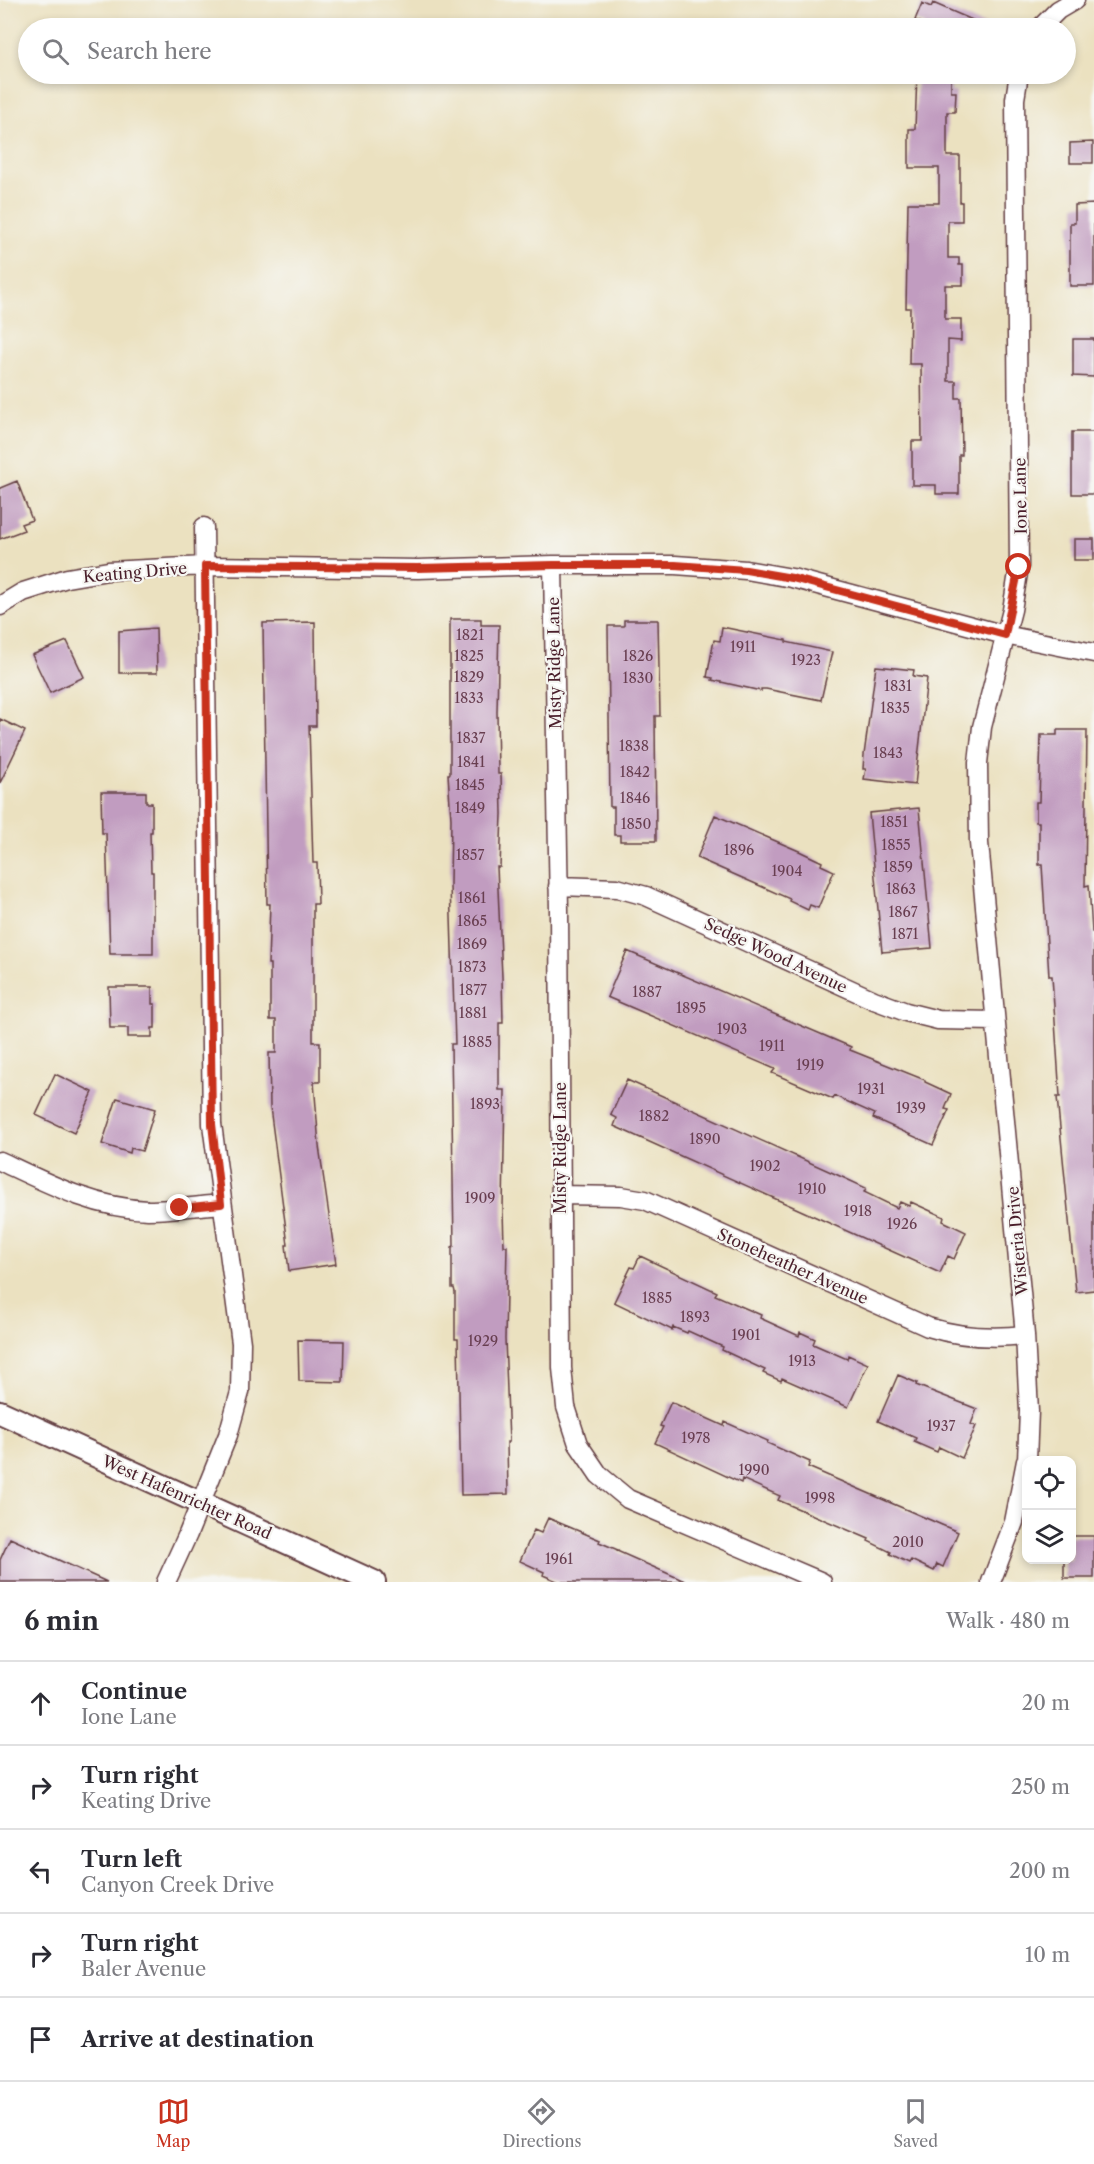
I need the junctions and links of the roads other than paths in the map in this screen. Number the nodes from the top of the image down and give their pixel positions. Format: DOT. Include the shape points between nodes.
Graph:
graph roads {
  1 [pos="1074,0"];
  2 [pos="1050,18"];
  3 [pos="1017,84"];
  4 [pos="204,527"];
  5 [pos="553,565"];
  6 [pos="205,566"];
  7 [pos="0,606"];
  8 [pos="1005,635"];
  9 [pos="1094,653"];
  10 [pos="558,886"];
  11 [pos="995,1022"];
  12 [pos="0,1161"];
  13 [pos="560,1196"];
  14 [pos="221,1204"];
  15 [pos="1025,1335"];
  16 [pos="0,1412"];
  17 [pos="1027,1456"];
  18 [pos="1022,1490"];
  19 [pos="200,1503"];
  20 [pos="166,1582"];
  21 [pos="374,1582"];
  22 [pos="822,1582"];
  23 [pos="991,1582"];
  1 -- 2 [label="street"];
  3 -- 8 [label="street, Ione Lane" via="1020,542 1016,590"];
  4 -- 6 [label="street"];
  5 -- 6 [label="street, Keating Drive"];
  5 -- 8 [label="street, Keating Drive" via="675,565 746,570 792,578"];
  5 -- 10 [label="street, Misty Ridge Lane"];
  6 -- 7 [label="street, Keating Drive" via="108,571 67,578 23,592"];
  6 -- 14 [label="street" via="212,1124"];
  8 -- 9 [label="street, Keating Drive"];
  8 -- 11 [label="street, Ione Lane" via="982,727 978,764 979,843"];
  10 -- 11 [label="street, Sedge Wood Avenue" via="617,888 645,896 906,1012 938,1020"];
  10 -- 13 [label="street, Misty Ridge Lane"];
  11 -- 15 [label="street, Wisteria Drive"];
  12 -- 14 [label="street" via="68,1192 121,1207 147,1210"];
  13 -- 15 [label="street, Stoneheather Avenue" via="645,1200 951,1334 1001,1338"];
  13 -- 22 [label="street, Misty Ridge Lane" via="566,1407 578,1444 599,1475 628,1499"];
  14 -- 19 [label="street" via="241,1343 240,1392 228,1436"];
  15 -- 17 [label="street, Wisteria Drive"];
  16 -- 19 [label="street, West Hafenrichter Road"];
  18 -- 23 [label="street, Wisteria Drive"];
  19 -- 20 [label="street"];
  19 -- 21 [label="street, West Hafenrichter Road"];
}
